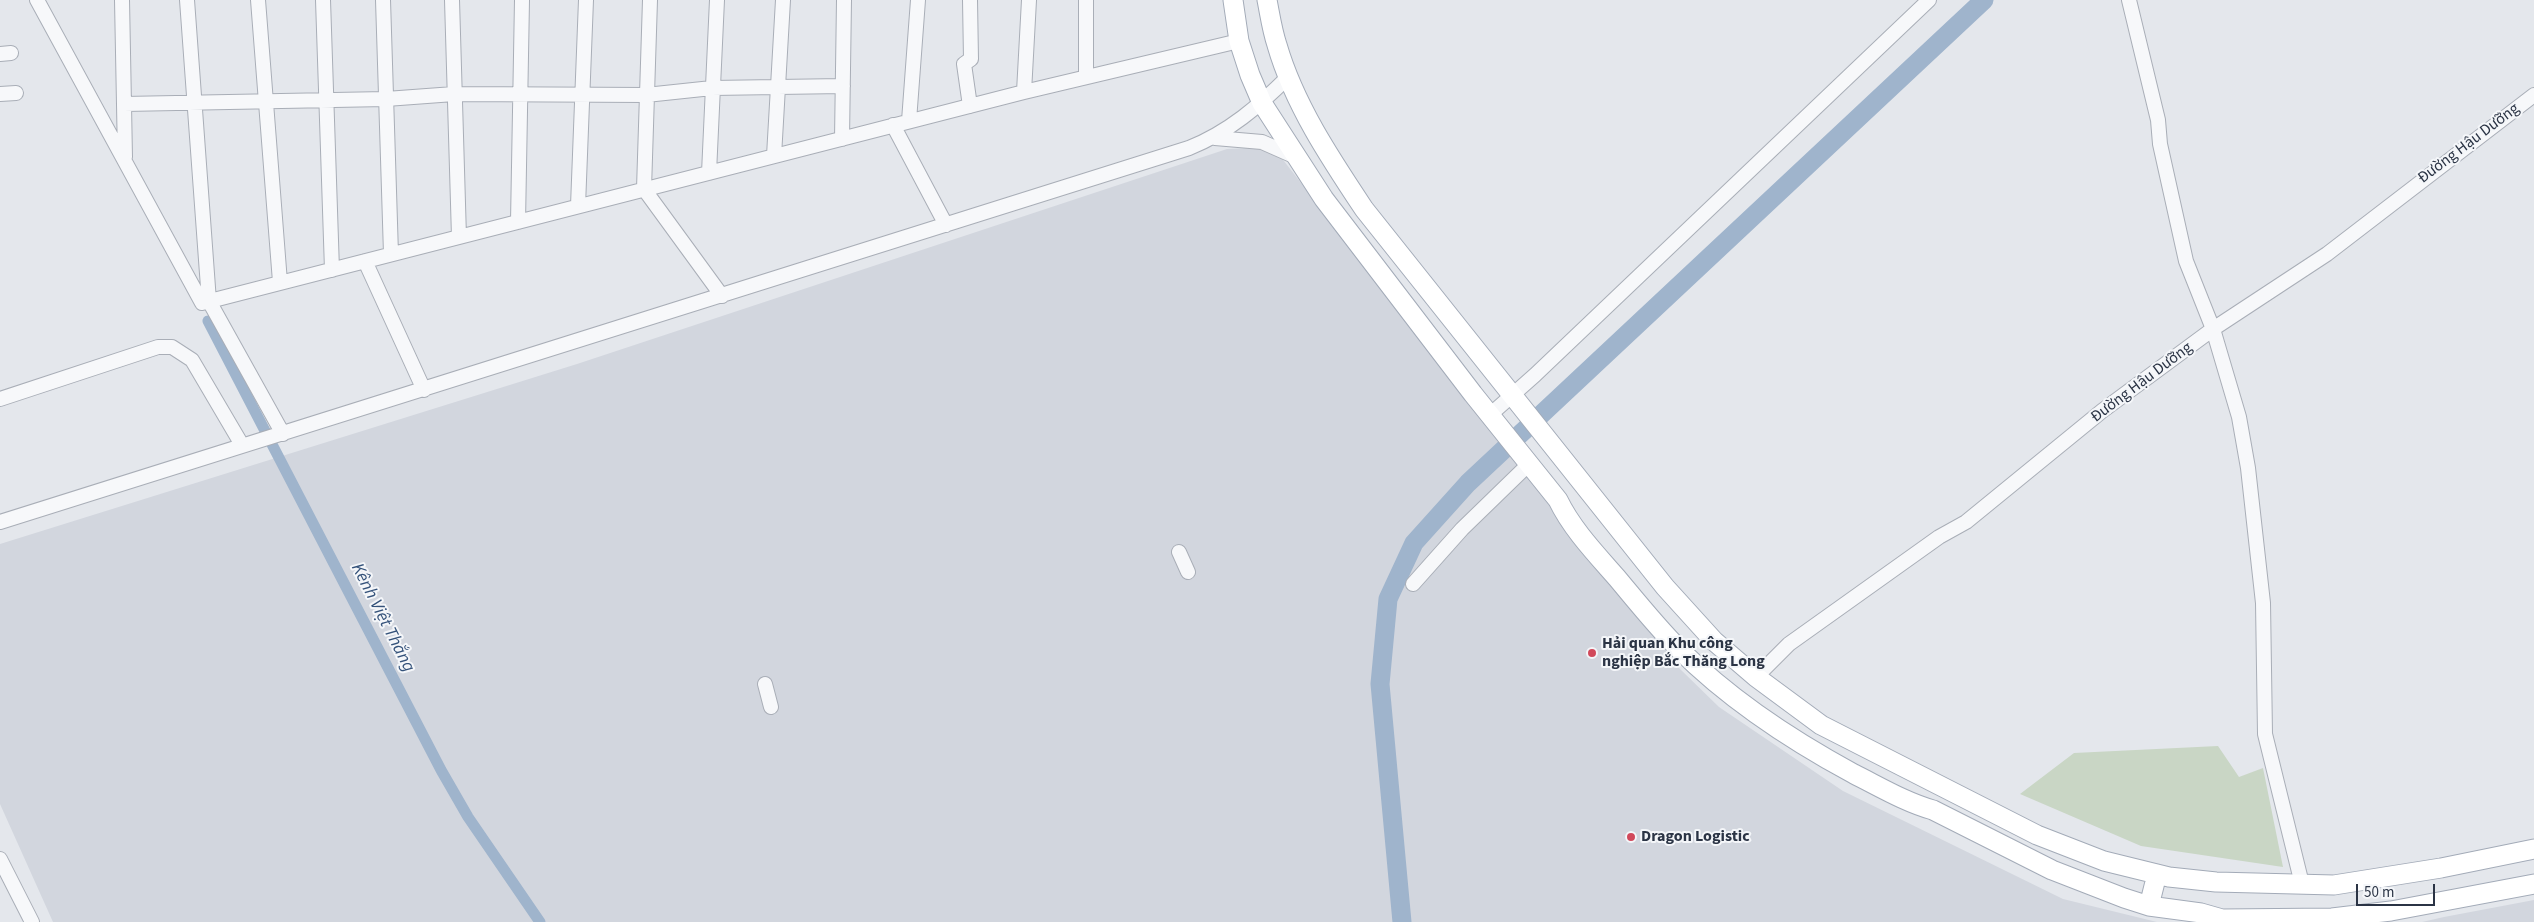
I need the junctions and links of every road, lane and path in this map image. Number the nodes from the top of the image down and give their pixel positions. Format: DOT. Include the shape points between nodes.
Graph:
graph roads {
  1 [pos="37,0"];
  2 [pos="122,0"];
  3 [pos="187,0"];
  4 [pos="258,0"];
  5 [pos="324,0"];
  6 [pos="383,0"];
  7 [pos="452,0"];
  8 [pos="522,0"];
  9 [pos="586,0"];
  10 [pos="650,0"];
  11 [pos="717,0"];
  12 [pos="783,0"];
  13 [pos="844,0"];
  14 [pos="918,0"];
  15 [pos="970,0"];
  16 [pos="1029,0"];
  17 [pos="1086,0"];
  18 [pos="1233,0"];
  19 [pos="1266,0"];
  20 [pos="1929,0"];
  21 [pos="2129,0"];
  22 [pos="1239,40"];
  23 [pos="1289,76"];
  24 [pos="1086,77"];
  25 [pos="777,86"];
  26 [pos="842,86"];
  27 [pos="712,88"];
  28 [pos="1024,92"];
  29 [pos="16,93"];
  30 [pos="0,94"];
  31 [pos="454,94"];
  32 [pos="646,94"];
  33 [pos="583,95"];
  34 [pos="2534,95"];
  35 [pos="522,96"];
  36 [pos="386,99"];
  37 [pos="327,100"];
  38 [pos="195,102"];
  39 [pos="265,102"];
  40 [pos="1262,103"];
  41 [pos="124,104"];
  42 [pos="970,106"];
  43 [pos="909,122"];
  44 [pos="893,125"];
  45 [pos="1215,138"];
  46 [pos="842,139"];
  47 [pos="774,156"];
  48 [pos="1298,158"];
  49 [pos="125,160"];
  50 [pos="709,173"];
  51 [pos="644,189"];
  52 [pos="578,206"];
  53 [pos="518,222"];
  54 [pos="946,225"];
  55 [pos="459,237"];
  56 [pos="391,254"];
  57 [pos="365,261"];
  58 [pos="332,270"];
  59 [pos="280,282"];
  60 [pos="722,296"];
  61 [pos="209,301"];
  62 [pos="2213,329"];
  63 [pos="424,390"];
  64 [pos="1512,397"];
  65 [pos="0,399"];
  66 [pos="1491,414"];
  67 [pos="283,434"];
  68 [pos="244,444"];
  69 [pos="1526,458"];
  70 [pos="0,522"];
  71 [pos="1179,552"];
  72 [pos="1188,572"];
  73 [pos="1414,584"];
  74 [pos="1756,677"];
  75 [pos="765,684"];
  76 [pos="771,707"];
  77 [pos="2534,849"];
  78 [pos="0,859"];
  79 [pos="2133,868"];
  80 [pos="2156,874"];
  81 [pos="2534,874"];
  82 [pos="2302,884"];
  83 [pos="2534,884"];
  84 [pos="2124,898"];
  85 [pos="2149,906"];
  86 [pos="2201,913"];
  87 [pos="32,922"];
  1 -- 49 [label="street"];
  2 -- 41 [label="street"];
  3 -- 38 [label="street"];
  4 -- 39 [label="street"];
  5 -- 37 [label="street"];
  6 -- 36 [label="street"];
  7 -- 31 [label="street"];
  8 -- 35 [label="street"];
  9 -- 33 [label="street"];
  10 -- 32 [label="street"];
  11 -- 27 [label="street"];
  12 -- 25 [label="street"];
  13 -- 26 [label="street"];
  14 -- 43 [label="street"];
  15 -- 42 [label="street" via="971,59 964,64"];
  16 -- 28 [label="street"];
  17 -- 24 [label="street"];
  18 -- 22 [label="main road"];
  19 -- 23 [label="main road" via="1277,45"];
  20 -- 64 [label="street"];
  21 -- 62 [label="street" via="2158,120 2160,144 2186,261"];
  22 -- 24 [label="street"];
  22 -- 40 [label="main road"];
  23 -- 40 [label="street"];
  23 -- 64 [label="main road" via="1331,159 1364,209"];
  24 -- 28 [label="street"];
  25 -- 26 [label="street"];
  25 -- 27 [label="street"];
  25 -- 47 [label="street"];
  26 -- 46 [label="street"];
  27 -- 32 [label="street"];
  27 -- 50 [label="street"];
  28 -- 42 [label="street"];
  29 -- 30 [label="street"];
  31 -- 35 [label="street"];
  31 -- 36 [label="street"];
  31 -- 55 [label="street"];
  32 -- 33 [label="street"];
  32 -- 51 [label="street"];
  33 -- 35 [label="street"];
  33 -- 52 [label="street"];
  34 -- 62 [label="street, Đường Hậu Dưỡng" via="2327,254"];
  35 -- 53 [label="street"];
  36 -- 37 [label="street"];
  36 -- 56 [label="street"];
  37 -- 39 [label="street"];
  37 -- 58 [label="street"];
  38 -- 39 [label="street"];
  38 -- 41 [label="street"];
  38 -- 61 [label="street"];
  39 -- 59 [label="street"];
  40 -- 45 [label="street"];
  40 -- 48 [label="main road"];
  41 -- 49 [label="street"];
  42 -- 43 [label="street"];
  43 -- 44 [label="street"];
  44 -- 46 [label="street"];
  44 -- 54 [label="street"];
  45 -- 48 [label="street" via="1262,142"];
  45 -- 54 [label="street"];
  46 -- 47 [label="street"];
  47 -- 50 [label="street"];
  48 -- 66 [label="main road" via="1324,199"];
  49 -- 61 [label="street" via="202,303"];
  50 -- 51 [label="street"];
  51 -- 52 [label="street"];
  51 -- 60 [label="street"];
  52 -- 53 [label="street"];
  53 -- 55 [label="street"];
  54 -- 60 [label="street"];
  55 -- 56 [label="street"];
  56 -- 57 [label="street"];
  57 -- 58 [label="street"];
  57 -- 63 [label="street"];
  58 -- 59 [label="street"];
  59 -- 61 [label="street"];
  60 -- 63 [label="street"];
  61 -- 67 [label="street"];
  62 -- 74 [label="street, Đường Hậu Dưỡng" via="2102,411 1966,522 1789,644"];
  62 -- 82 [label="street" via="2239,416 2248,468 2263,604 2265,734"];
  63 -- 67 [label="street"];
  64 -- 66 [label="street"];
  64 -- 74 [label="main road" via="1664,587 1714,641"];
  65 -- 68 [label="street" via="158,347 172,347 192,360"];
  66 -- 69 [label="main road"];
  67 -- 68 [label="street"];
  68 -- 70 [label="street"];
  69 -- 73 [label="street"];
  69 -- 84 [label="main road" via="1558,500 1567,518 1664,633 1693,663 1778,730 1913,804 1933,810 2052,870"];
  71 -- 72 [label="street"];
  74 -- 79 [label="main road" via="1820,725 2037,835 2104,862"];
  75 -- 76 [label="street"];
  77 -- 82 [label="main road" via="2344,883"];
  78 -- 87 [label="street"];
  79 -- 80 [label="main road"];
  79 -- 84 [label="main road"];
  80 -- 82 [label="main road" via="2216,882"];
  80 -- 85 [label="main road"];
  81 -- 86 [label="main road" via="2437,895 2366,905 2310,910 2222,909"];
  83 -- 86 [label="main road" via="2391,911 2332,918 2222,919"];
  84 -- 85 [label="main road"];
  85 -- 86 [label="main road"];
}
